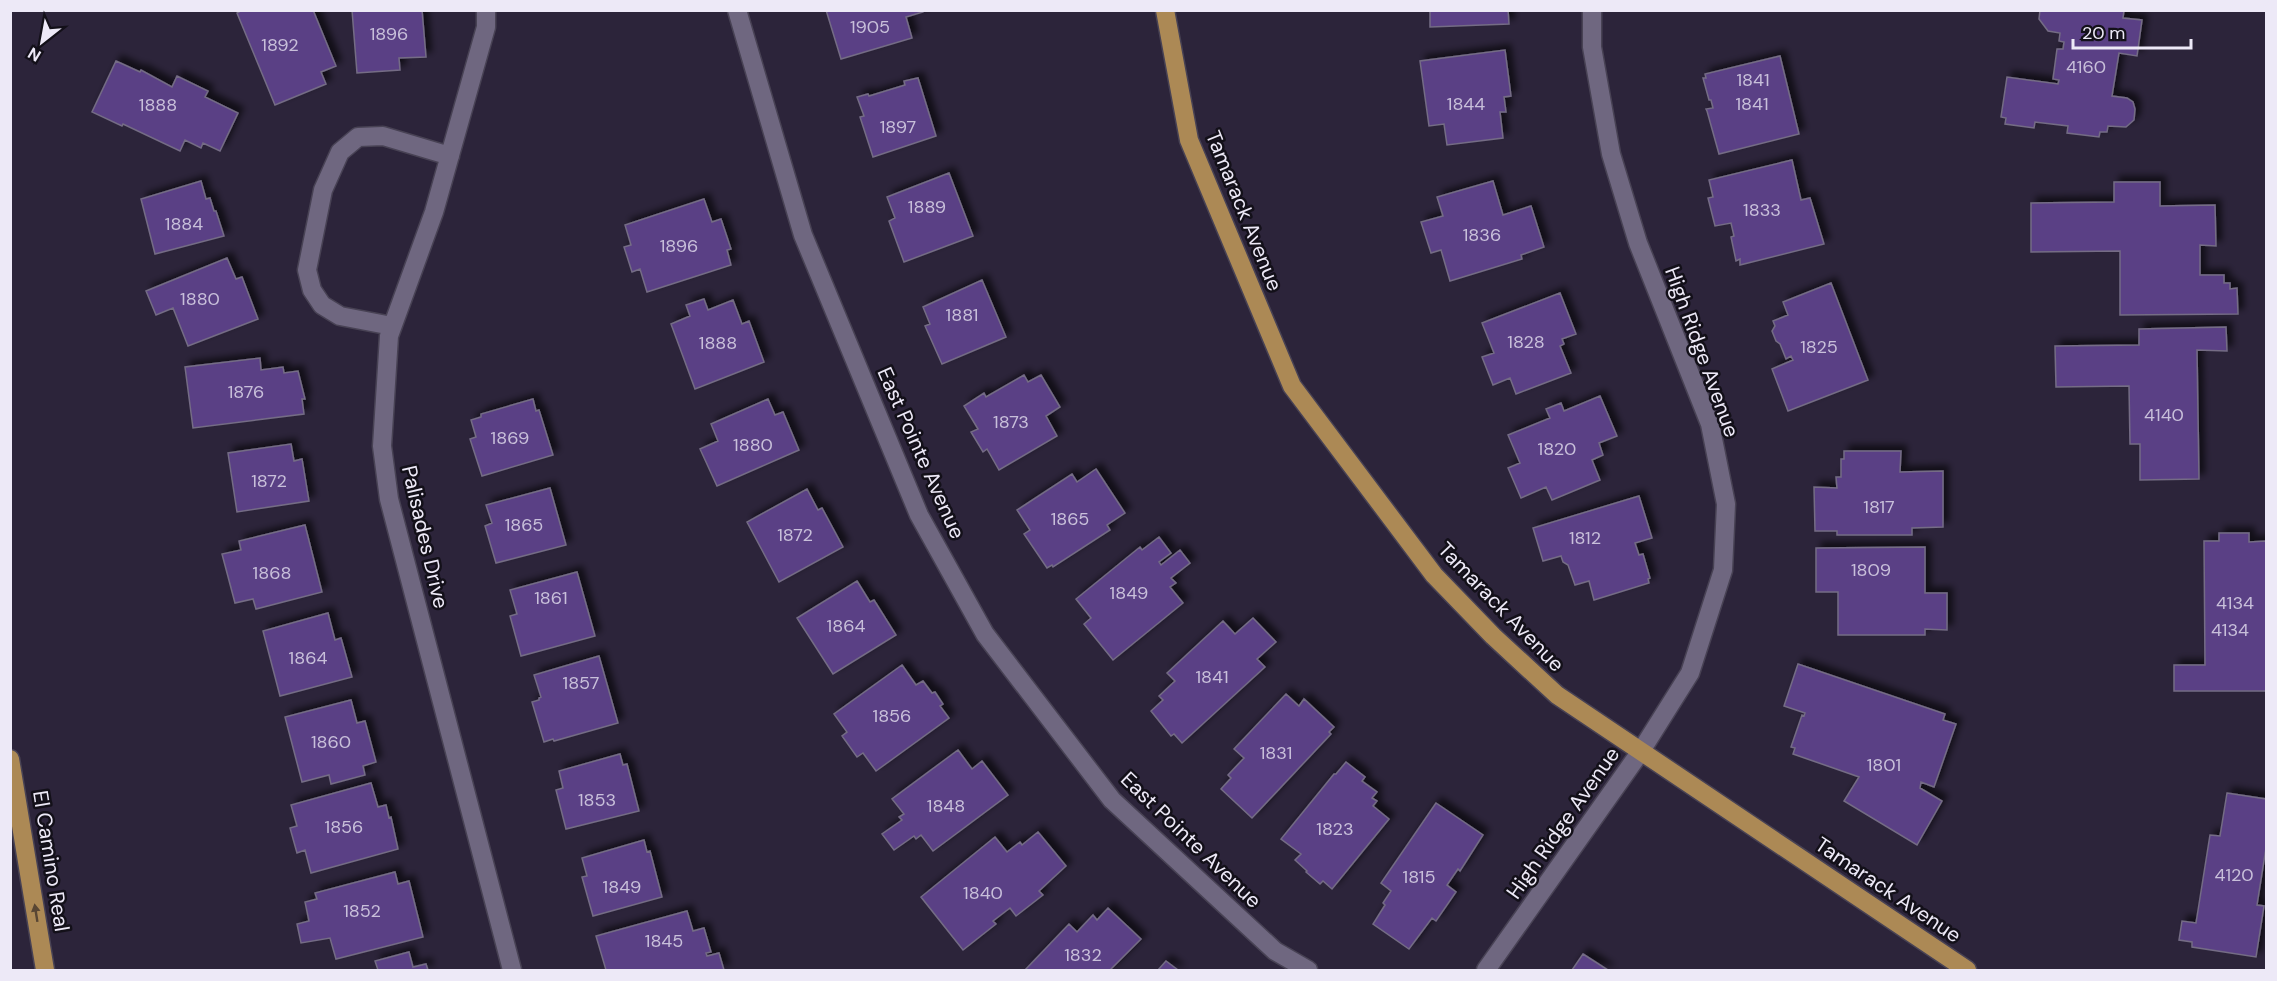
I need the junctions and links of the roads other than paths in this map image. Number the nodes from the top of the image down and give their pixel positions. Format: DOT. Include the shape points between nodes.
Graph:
graph roads {
  1 [pos="486,10"];
  2 [pos="737,10"];
  3 [pos="1165,10"];
  4 [pos="1592,10"];
  5 [pos="450,156"];
  6 [pos="392,326"];
  7 [pos="1641,751"];
  8 [pos="10,759"];
  9 [pos="45,970"];
  10 [pos="512,970"];
  11 [pos="1308,970"];
  12 [pos="1486,970"];
  13 [pos="1967,970"];
  1 -- 5 [label="street, Palisades Drive" via="486,27"];
  2 -- 11 [label="street, East Pointe Avenue" via="803,235 919,515 986,634 1112,800 1275,951"];
  3 -- 7 [label="main road, Tamarack Avenue" via="1189,140 1292,386 1434,575 1463,606 1557,695"];
  4 -- 7 [label="street, High Ridge Avenue" via="1592,47 1611,154 1638,243 1710,424 1726,504 1723,570 1698,651 1690,673"];
  5 -- 6 [label="street, Palisades Drive" via="435,212"];
  5 -- 6 [label="street" via="383,136 358,137 340,152 322,190 307,270 312,290 322,305 340,316"];
  6 -- 10 [label="street, Palisades Drive" via="388,336 382,446 389,499"];
  7 -- 12 [label="street, High Ridge Avenue"];
  7 -- 13 [label="main road, Tamarack Avenue"];
  9 -- 8 [label="main road, El Camino Real, one-way"];
}
